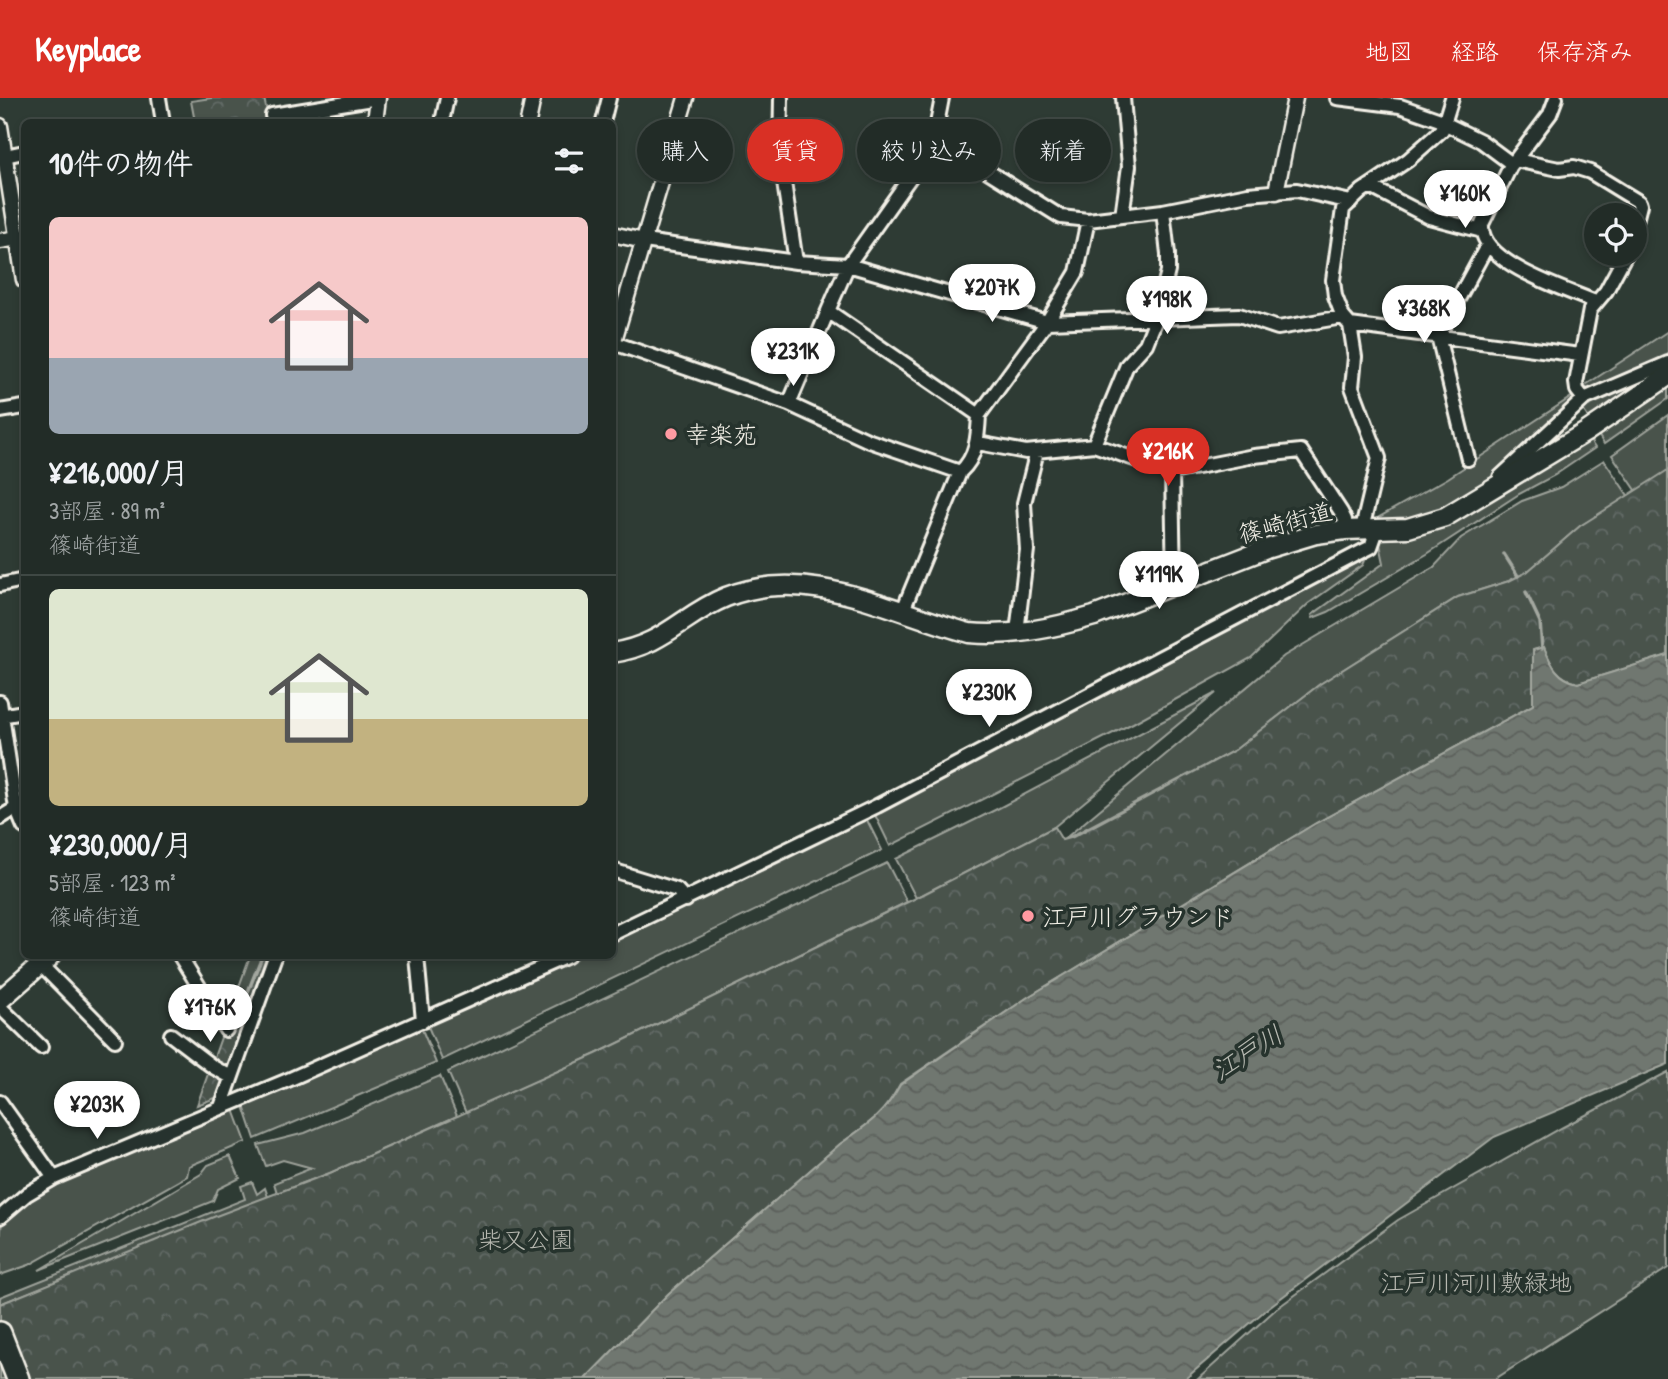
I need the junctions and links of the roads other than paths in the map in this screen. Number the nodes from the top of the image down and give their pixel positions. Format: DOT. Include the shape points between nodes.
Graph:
graph roads {
  1 [pos="159,98"];
  2 [pos="378,98"];
  3 [pos="447,98"];
  4 [pos="533,98"];
  5 [pos="609,98"];
  6 [pos="686,98"];
  7 [pos="781,98"];
  8 [pos="942,98"];
  9 [pos="1123,98"];
  10 [pos="1295,98"];
  11 [pos="1337,98"];
  12 [pos="1452,98"];
  13 [pos="1556,98"];
  14 [pos="302,104"];
  15 [pos="162,119"];
  16 [pos="273,119"];
  17 [pos="375,119"];
  18 [pos="444,119"];
  19 [pos="529,119"];
  20 [pos="604,119"];
  21 [pos="938,119"];
  22 [pos="1446,123"];
  23 [pos="0,125"];
  24 [pos="2,149"];
  25 [pos="21,152"];
  26 [pos="1513,162"];
  27 [pos="1001,179"];
  28 [pos="907,182"];
  29 [pos="1369,186"];
  30 [pos="1276,192"];
  31 [pos="1351,202"];
  32 [pos="1639,203"];
  33 [pos="1163,211"];
  34 [pos="1122,216"];
  35 [pos="1088,220"];
  36 [pos="1482,231"];
  37 [pos="616,235"];
  38 [pos="21,238"];
  39 [pos="0,241"];
  40 [pos="644,241"];
  41 [pos="1488,244"];
  42 [pos="796,262"];
  43 [pos="848,265"];
  44 [pos="1619,266"];
  45 [pos="1595,302"];
  46 [pos="828,311"];
  47 [pos="1156,319"];
  48 [pos="1347,321"];
  49 [pos="1047,322"];
  50 [pos="616,335"];
  51 [pos="1438,336"];
  52 [pos="616,346"];
  53 [pos="1580,355"];
  54 [pos="1668,363"];
  55 [pos="1668,376"];
  56 [pos="1584,399"];
  57 [pos="789,404"];
  58 [pos="21,408"];
  59 [pos="0,411"];
  60 [pos="979,415"];
  61 [pos="978,443"];
  62 [pos="1094,445"];
  63 [pos="1037,451"];
  64 [pos="1468,460"];
  65 [pos="960,472"];
  66 [pos="1172,472"];
  67 [pos="1477,499"];
  68 [pos="1361,530"];
  69 [pos="21,580"];
  70 [pos="0,584"];
  71 [pos="1174,585"];
  72 [pos="903,610"];
  73 [pos="1017,632"];
  74 [pos="616,652"];
  75 [pos="0,702"];
  76 [pos="21,713"];
  77 [pos="1,716"];
  78 [pos="20,805"];
  79 [pos="0,818"];
  80 [pos="616,871"];
  81 [pos="686,900"];
  82 [pos="616,932"];
  83 [pos="182,959"];
  84 [pos="274,959"];
  85 [pos="417,959"];
  86 [pos="560,959"];
  87 [pos="45,960"];
  88 [pos="0,1000"];
  89 [pos="0,1007"];
  90 [pos="423,1021"];
  91 [pos="226,1030"];
  92 [pos="171,1035"];
  93 [pos="115,1040"];
  94 [pos="41,1046"];
  95 [pos="231,1077"];
  96 [pos="0,1102"];
  97 [pos="221,1107"];
  98 [pos="54,1178"];
  99 [pos="0,1217"];
  100 [pos="0,1333"];
  101 [pos="0,1367"];
  102 [pos="5,1379"];
  103 [pos="18,1379"];
  1 -- 15 [label="street"];
  2 -- 14 [label="street"];
  2 -- 17 [label="street"];
  3 -- 18 [label="street"];
  4 -- 19 [label="street"];
  5 -- 20 [label="street"];
  6 -- 40 [label="street"];
  7 -- 42 [label="street" via="780,156"];
  8 -- 21 [label="street"];
  9 -- 34 [label="street" via="1129,166"];
  10 -- 30 [label="street"];
  11 -- 22 [label="street" via="1400,106"];
  12 -- 22 [label="street"];
  13 -- 26 [label="street" via="1550,114"];
  14 -- 16 [label="street" via="272,115"];
  22 -- 26 [label="street"];
  22 -- 29 [label="street" via="1408,160"];
  23 -- 24 [label="street"];
  24 -- 25 [label="street"];
  24 -- 38 [label="street"];
  26 -- 32 [label="street" via="1590,172"];
  26 -- 36 [label="street"];
  27 -- 35 [label="street" via="1061,217"];
  28 -- 43 [label="street"];
  29 -- 31 [label="street"];
  29 -- 36 [label="street" via="1429,218"];
  30 -- 31 [label="street" via="1297,190"];
  30 -- 33 [label="street"];
  31 -- 48 [label="street" via="1343,209 1333,280"];
  33 -- 34 [label="street"];
  33 -- 47 [label="street" via="1168,271"];
  34 -- 35 [label="street"];
  35 -- 49 [label="street" via="1077,272"];
  36 -- 41 [label="street"];
  37 -- 40 [label="street"];
  38 -- 39 [label="street"];
  40 -- 42 [label="street"];
  40 -- 50 [label="street"];
  41 -- 45 [label="street" via="1506,263"];
  41 -- 51 [label="street"];
  42 -- 43 [label="street"];
  43 -- 46 [label="street"];
  43 -- 49 [label="street"];
  44 -- 45 [label="street"];
  45 -- 53 [label="street"];
  46 -- 57 [label="street"];
  46 -- 60 [label="street"];
  47 -- 48 [label="street" via="1239,315 1278,328"];
  47 -- 49 [label="street"];
  47 -- 62 [label="street" via="1146,344 1127,365"];
  48 -- 51 [label="street"];
  48 -- 68 [label="street" via="1355,357 1352,387 1378,458"];
  49 -- 60 [label="street"];
  51 -- 53 [label="street"];
  51 -- 64 [label="street"];
  52 -- 57 [label="street"];
  53 -- 56 [label="street" via="1576,383"];
  54 -- 56 [label="street"];
  55 -- 67 [label="main road, 篠崎街道"];
  56 -- 67 [label="street"];
  57 -- 65 [label="street" via="867,440"];
  58 -- 59 [label="street"];
  60 -- 61 [label="street"];
  61 -- 63 [label="street"];
  61 -- 65 [label="street"];
  62 -- 63 [label="street"];
  62 -- 66 [label="street"];
  63 -- 73 [label="street" via="1024,503 1027,550"];
  65 -- 72 [label="street"];
  66 -- 68 [label="street" via="1301,451 1345,520"];
  66 -- 71 [label="street"];
  67 -- 68 [label="main road, 篠崎街道" via="1428,524"];
  68 -- 71 [label="main road, 篠崎街道" via="1316,534"];
  68 -- 81 [label="street" via="1371,547 889,800"];
  69 -- 70 [label="street"];
  71 -- 73 [label="main road, 篠崎街道" via="1094,616"];
  72 -- 73 [label="main road, 篠崎街道" via="969,633"];
  72 -- 74 [label="main road, 篠崎街道" via="818,588 757,588 715,602 649,643"];
  75 -- 77 [label="street"];
  76 -- 77 [label="street"];
  77 -- 78 [label="street"];
  78 -- 79 [label="street"];
  80 -- 81 [label="street" via="677,890"];
  81 -- 82 [label="street"];
  83 -- 91 [label="street"];
  84 -- 95 [label="street"];
  85 -- 90 [label="street"];
  86 -- 90 [label="street"];
  87 -- 88 [label="main road"];
  87 -- 93 [label="street"];
  89 -- 94 [label="street"];
  90 -- 97 [label="street"];
  92 -- 95 [label="street"];
  95 -- 97 [label="street"];
  96 -- 98 [label="street"];
  97 -- 98 [label="street"];
  98 -- 99 [label="street"];
  100 -- 103 [label="highway"];
  101 -- 102 [label="highway"];
}
